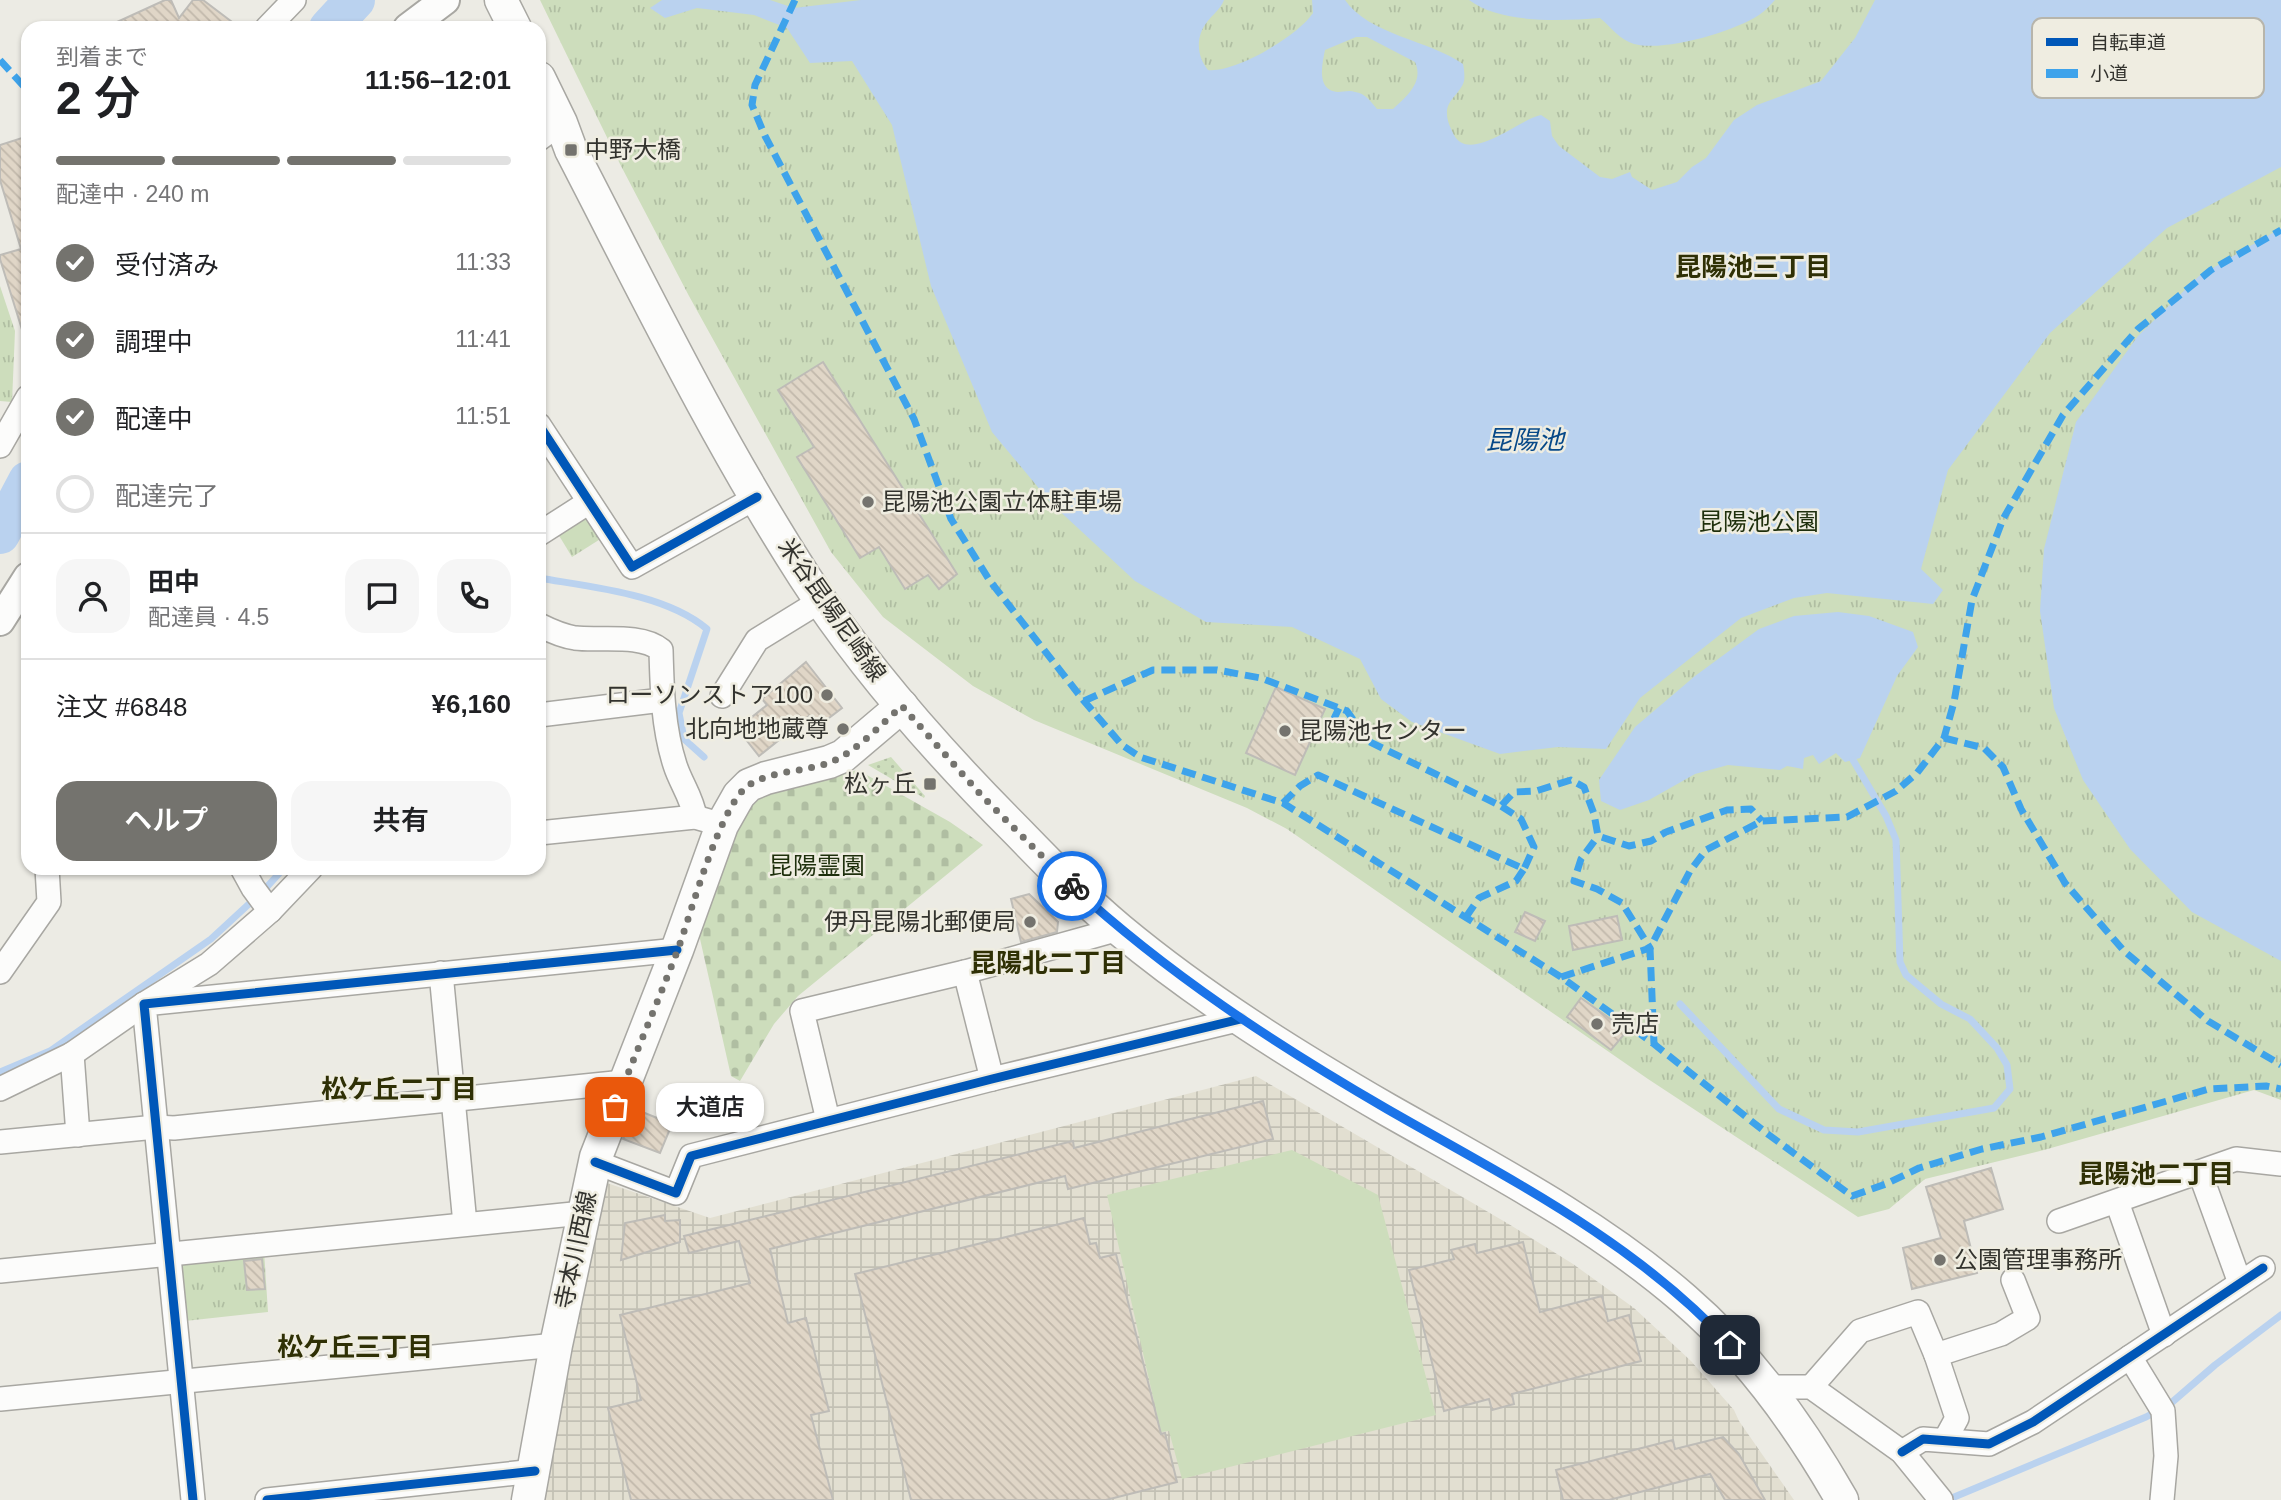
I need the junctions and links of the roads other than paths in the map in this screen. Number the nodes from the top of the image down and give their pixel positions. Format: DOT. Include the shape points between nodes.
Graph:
graph roads {
  1 [pos="294,0"];
  2 [pos="445,0"];
  3 [pos="500,0"];
  4 [pos="274,21"];
  5 [pos="417,21"];
  6 [pos="511,21"];
  7 [pos="546,112"];
  8 [pos="550,131"];
  9 [pos="17,403"];
  10 [pos="546,436"];
  11 [pos="0,446"];
  12 [pos="757,497"];
  13 [pos="589,502"];
  14 [pos="546,530"];
  15 [pos="21,588"];
  16 [pos="822,600"];
  17 [pos="0,621"];
  18 [pos="546,628"];
  19 [pos="722,696"];
  20 [pos="662,700"];
  21 [pos="902,706"];
  22 [pos="546,714"];
  23 [pos="709,821"];
  24 [pos="546,833"];
  25 [pos="47,875"];
  26 [pos="246,875"];
  27 [pos="304,875"];
  28 [pos="270,911"];
  29 [pos="1119,929"];
  30 [pos="677,950"];
  31 [pos="0,972"];
  32 [pos="965,972"];
  33 [pos="441,973"];
  34 [pos="144,1004"];
  35 [pos="1241,1019"];
  36 [pos="72,1054"];
  37 [pos="992,1079"];
  38 [pos="624,1082"];
  39 [pos="0,1089"];
  40 [pos="453,1099"];
  41 [pos="828,1120"];
  42 [pos="156,1127"];
  43 [pos="78,1135"];
  44 [pos="0,1142"];
  45 [pos="595,1162"];
  46 [pos="2281,1164"];
  47 [pos="2200,1173"];
  48 [pos="2117,1202"];
  49 [pos="583,1213"];
  50 [pos="2059,1222"];
  51 [pos="465,1224"];
  52 [pos="169,1254"];
  53 [pos="2263,1268"];
  54 [pos="0,1271"];
  55 [pos="2013,1280"];
  56 [pos="2240,1283"];
  57 [pos="2164,1335"];
  58 [pos="556,1345"];
  59 [pos="1936,1355"];
  60 [pos="2130,1357"];
  61 [pos="181,1381"];
  62 [pos="1767,1387"];
  63 [pos="1811,1387"];
  64 [pos="0,1399"];
  65 [pos="1945,1440"];
  66 [pos="1902,1452"];
  67 [pos="532,1485"];
  68 [pos="193,1500"];
  69 [pos="267,1500"];
  70 [pos="1842,1500"];
  71 [pos="1941,1500"];
  72 [pos="2162,1500"];
  1 -- 4 [label="street"];
  2 -- 5 [label="street"];
  3 -- 6 [label="main road"];
  7 -- 8 [label="main road, 米谷昆陽尼崎線"];
  8 -- 12 [label="main road, 米谷昆陽尼崎線" via="571,150"];
  9 -- 11 [label="street"];
  10 -- 13 [label="street"];
  12 -- 13 [label="street" via="632,567"];
  12 -- 16 [label="main road, 米谷昆陽尼崎線"];
  13 -- 14 [label="street"];
  15 -- 17 [label="street"];
  16 -- 19 [label="street" via="737,652"];
  16 -- 21 [label="main road, 米谷昆陽尼崎線"];
  18 -- 20 [label="street" via="576,638 625,639 656,646 660,650"];
  20 -- 22 [label="street"];
  20 -- 23 [label="street" via="676,769"];
  21 -- 23 [label="main road, 寺本川西線" via="843,756 749,785"];
  21 -- 29 [label="main road, 米谷昆陽尼崎線" via="982,796"];
  23 -- 24 [label="street"];
  23 -- 30 [label="main road, 寺本川西線"];
  25 -- 31 [label="street" via="49,902 27,916"];
  26 -- 28 [label="street"];
  27 -- 28 [label="street"];
  28 -- 34 [label="street" via="209,964"];
  29 -- 32 [label="street"];
  29 -- 35 [label="main road, 米谷昆陽尼崎線"];
  30 -- 33 [label="street"];
  30 -- 38 [label="main road, 寺本川西線"];
  32 -- 37 [label="street"];
  32 -- 41 [label="street" via="802,1011"];
  33 -- 34 [label="street"];
  33 -- 40 [label="street"];
  34 -- 36 [label="street"];
  34 -- 42 [label="street"];
  35 -- 37 [label="street"];
  35 -- 62 [label="main road, 米谷昆陽尼崎線" via="1608,1240 1689,1303"];
  36 -- 39 [label="street"];
  36 -- 43 [label="street"];
  37 -- 41 [label="street"];
  38 -- 40 [label="street"];
  38 -- 45 [label="main road, 寺本川西線"];
  40 -- 42 [label="street"];
  40 -- 51 [label="street"];
  41 -- 45 [label="street" via="691,1156 678,1194"];
  42 -- 43 [label="street"];
  42 -- 52 [label="street"];
  43 -- 44 [label="street"];
  45 -- 49 [label="main road, 寺本川西線"];
  46 -- 47 [label="street" via="2236,1159"];
  47 -- 48 [label="street"];
  47 -- 56 [label="street"];
  48 -- 50 [label="street"];
  48 -- 57 [label="street"];
  49 -- 51 [label="street"];
  49 -- 58 [label="main road, 寺本川西線"];
  51 -- 52 [label="street"];
  52 -- 54 [label="street"];
  52 -- 61 [label="street"];
  53 -- 56 [label="street"];
  55 -- 59 [label="street" via="2034,1314 2001,1334"];
  56 -- 57 [label="street"];
  57 -- 60 [label="street"];
  58 -- 61 [label="street"];
  58 -- 67 [label="main road, 寺本川西線"];
  59 -- 63 [label="street" via="1918,1312 1860,1332"];
  59 -- 65 [label="street" via="1958,1418"];
  60 -- 65 [label="street" via="2000,1440 1989,1444"];
  60 -- 72 [label="street" via="2163,1411 2166,1456"];
  61 -- 64 [label="street"];
  61 -- 68 [label="street"];
  62 -- 63 [label="street"];
  62 -- 70 [label="main road, 米谷昆陽尼崎線"];
  63 -- 66 [label="street"];
  65 -- 66 [label="street" via="1923,1439"];
  66 -- 71 [label="street"];
  67 -- 69 [label="street"];
}
